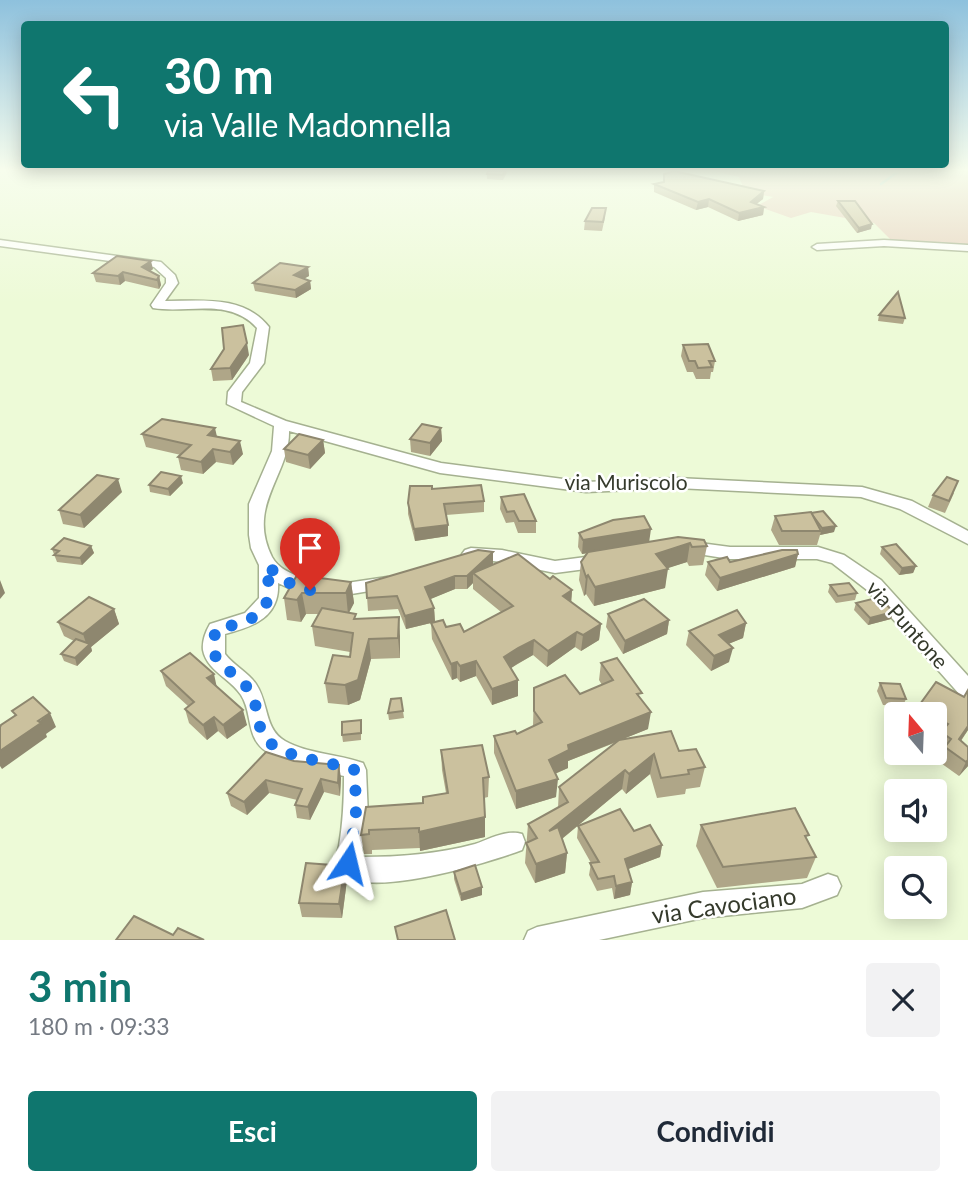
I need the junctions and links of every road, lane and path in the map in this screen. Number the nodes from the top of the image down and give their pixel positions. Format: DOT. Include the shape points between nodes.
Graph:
graph roads {
  1 [pos="0,243"];
  2 [pos="817,247"];
  3 [pos="968,248"];
  4 [pos="281,424"];
  5 [pos="968,538"];
  6 [pos="662,550"];
  7 [pos="622,557"];
  8 [pos="453,561"];
  9 [pos="268,566"];
  10 [pos="401,580"];
  11 [pos="968,690"];
  12 [pos="513,842"];
  13 [pos="828,886"];
  14 [pos="537,940"];
  1 -- 4 [label="street" via="157,264 172,283 157,305 241,308 256,317 262,327 257,363 235,392 234,404"];
  2 -- 3 [label="street" via="887,243"];
  4 -- 5 [label="street, via Muriscolo" via="440,468 586,487 677,483 862,492 906,505"];
  4 -- 9 [label="street" via="284,437 258,498 257,537"];
  6 -- 11 [label="street, via Puntone" via="691,546 730,553 818,553 838,559 874,585"];
  7 -- 8 [label="street" via="555,567 478,554"];
  9 -- 10 [label="street" via="284,581 310,590 340,592"];
  9 -- 12 [label="street" via="268,597 259,614 248,622 217,629 211,642 226,671 250,692 260,732 273,745 293,755 355,770 356,817 348,863 356,869 422,867 479,856"];
  13 -- 14 [label="street, via Cavociano" via="802,896 703,905"];
}
